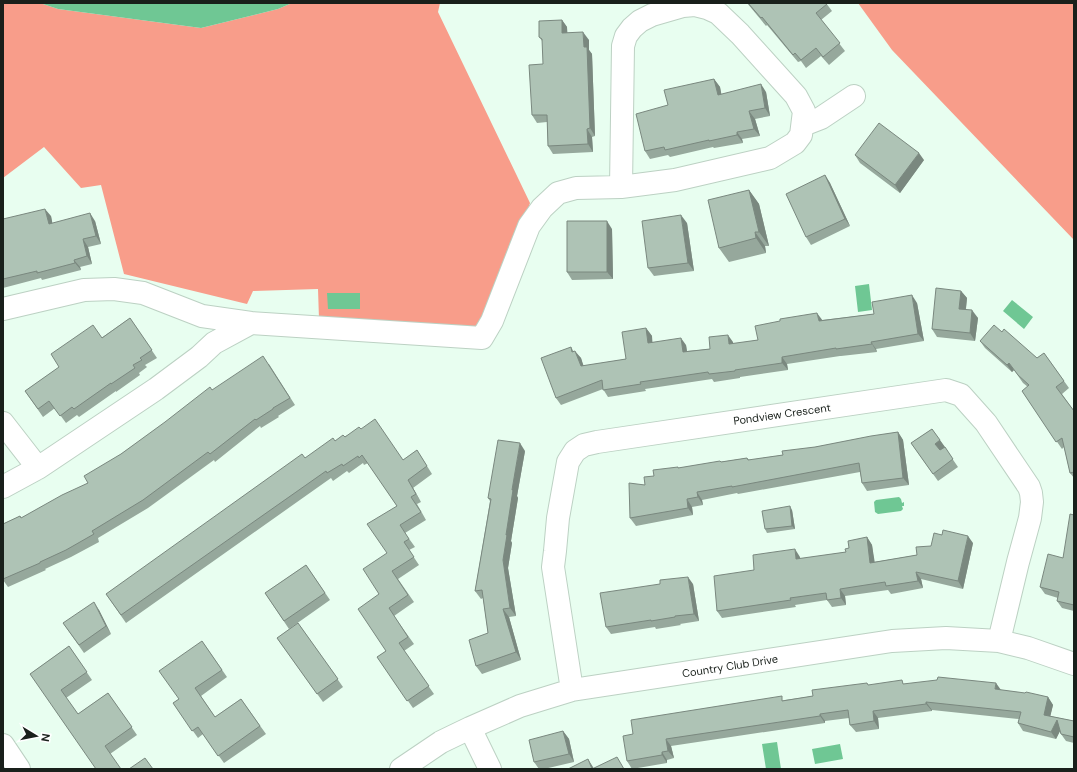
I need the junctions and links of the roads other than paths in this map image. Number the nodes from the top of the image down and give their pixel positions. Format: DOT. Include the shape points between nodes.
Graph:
graph roads {
  1 [pos="854,96"];
  2 [pos="802,125"];
  3 [pos="621,187"];
  4 [pos="3,309"];
  5 [pos="251,323"];
  6 [pos="3,423"];
  7 [pos="38,468"];
  8 [pos="3,487"];
  9 [pos="999,642"];
  10 [pos="1074,664"];
  11 [pos="572,690"];
  12 [pos="470,728"];
  13 [pos="3,745"];
  14 [pos="19,769"];
  15 [pos="401,769"];
  16 [pos="490,769"];
  1 -- 2 [label="street" via="821,118"];
  2 -- 3 [label="street" via="801,135 795,143 770,158 675,180"];
  2 -- 3 [label="street" via="804,111 796,96 718,13 695,5 652,15 632,28 623,46"];
  3 -- 5 [label="street" via="572,189 558,193 546,204 529,226 492,321 482,338"];
  4 -- 5 [label="street" via="84,290 114,288 143,293 202,316"];
  5 -- 7 [label="street" via="214,343 156,389"];
  6 -- 7 [label="street"];
  7 -- 8 [label="street"];
  9 -- 10 [label="street, Country Club Drive" via="1048,654"];
  9 -- 11 [label="street, Country Club Drive" via="946,638 892,641"];
  9 -- 11 [label="street, Pondview Crescent" via="1030,518 1031,493 1029,486 986,423 961,396 946,390 598,442 584,445 575,451 568,462 565,476 553,567"];
  11 -- 12 [label="street, Country Club Drive" via="520,706"];
  12 -- 15 [label="street, Country Club Drive" via="441,742"];
  12 -- 16 [label="street"];
  13 -- 14 [label="street"];
}
